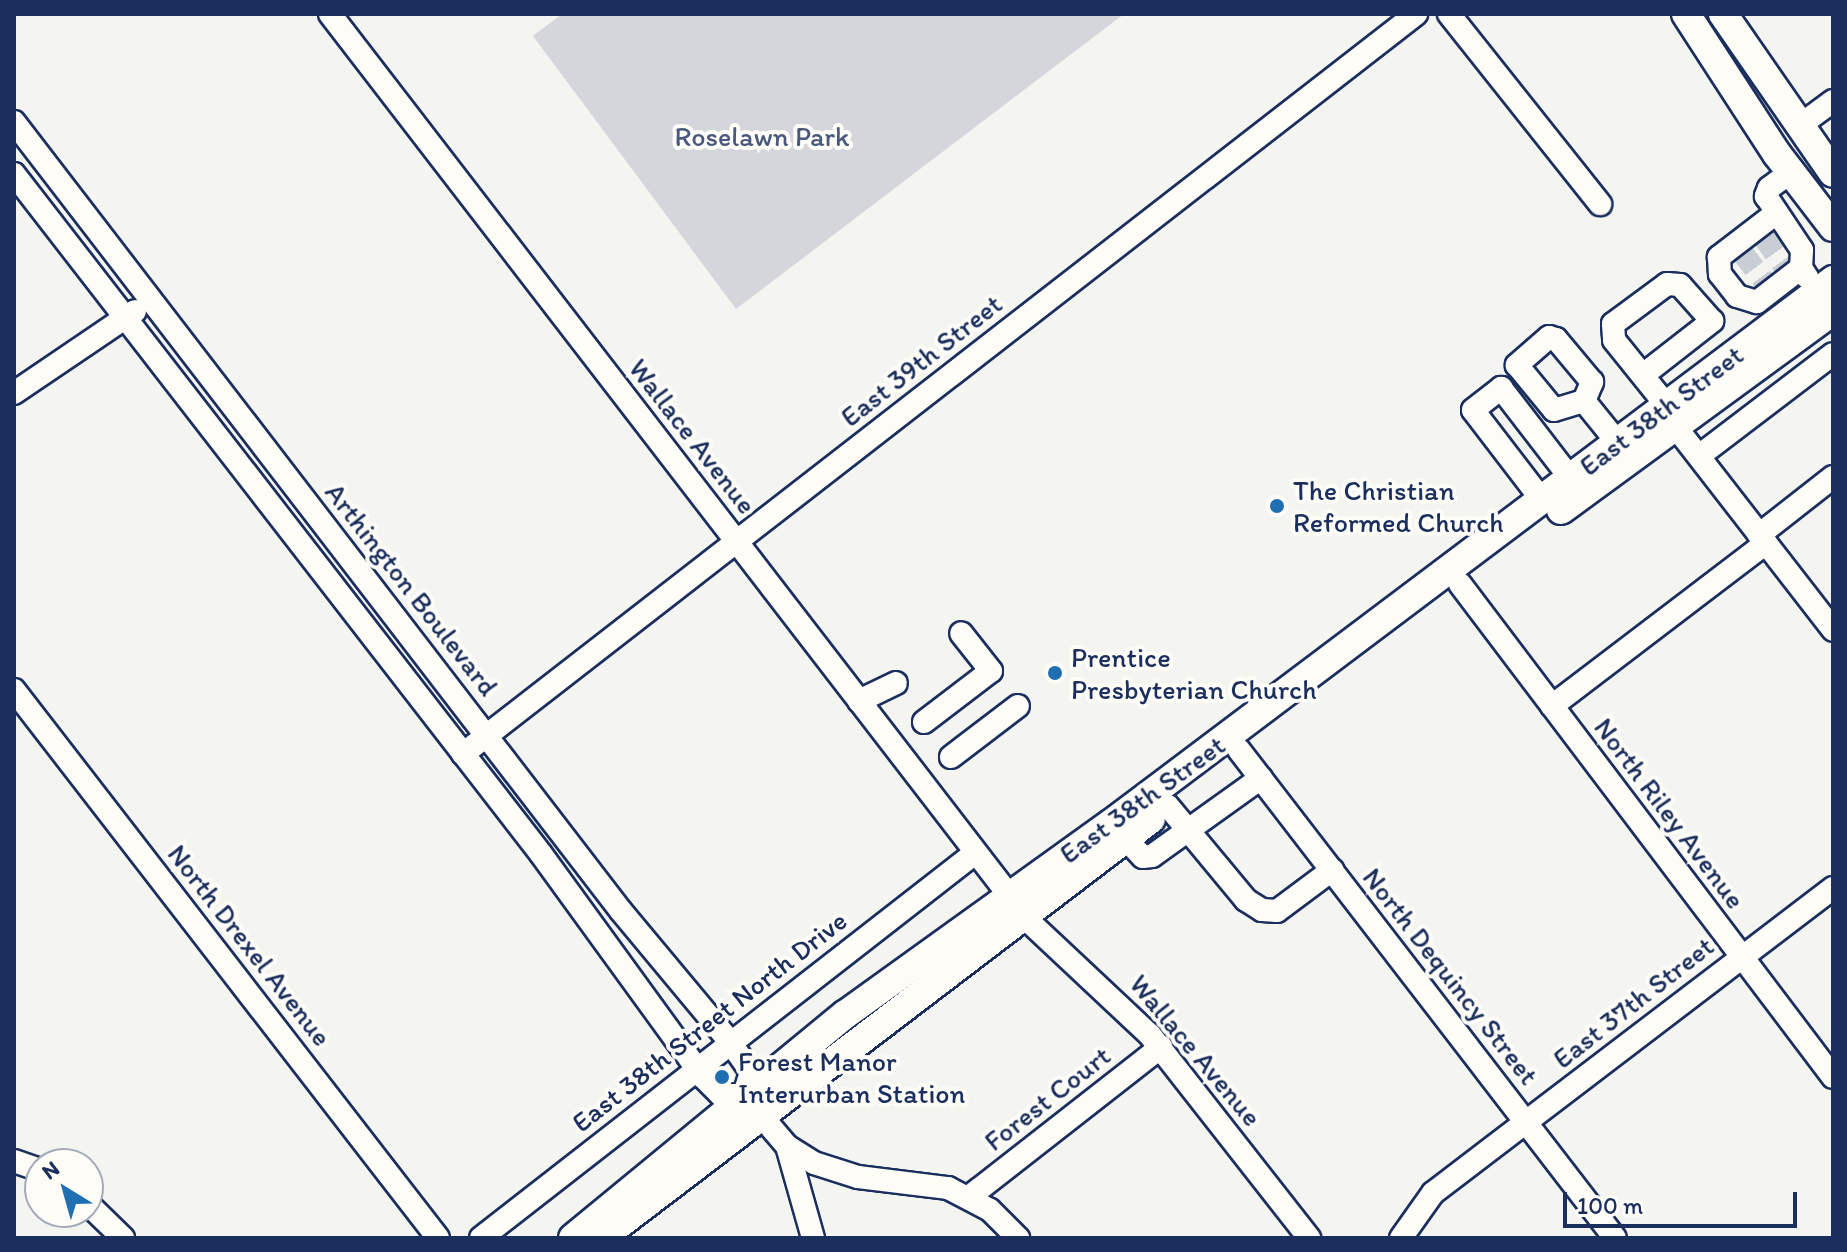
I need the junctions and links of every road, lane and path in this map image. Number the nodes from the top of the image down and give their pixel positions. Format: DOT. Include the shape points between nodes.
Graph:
graph roads {
  1 [pos="330,14"];
  2 [pos="1416,14"];
  3 [pos="1449,14"];
  4 [pos="1686,14"];
  5 [pos="1723,14"];
  6 [pos="1833,101"];
  7 [pos="14,122"];
  8 [pos="1799,126"];
  9 [pos="1791,172"];
  10 [pos="1833,173"];
  11 [pos="14,174"];
  12 [pos="1600,204"];
  13 [pos="1775,214"];
  14 [pos="1829,221"];
  15 [pos="1794,238"];
  16 [pos="1793,271"];
  17 [pos="1765,292"];
  18 [pos="1828,294"];
  19 [pos="150,299"];
  20 [pos="125,318"];
  21 [pos="1773,325"];
  22 [pos="1833,354"];
  23 [pos="1751,372"];
  24 [pos="1643,375"];
  25 [pos="14,393"];
  26 [pos="1773,400"];
  27 [pos="1584,401"];
  28 [pos="1671,416"];
  29 [pos="1618,443"];
  30 [pos="1699,456"];
  31 [pos="1833,477"];
  32 [pos="1571,479"];
  33 [pos="1542,500"];
  34 [pos="1763,539"];
  35 [pos="737,541"];
  36 [pos="1460,584"];
  37 [pos="1833,630"];
  38 [pos="961,633"];
  39 [pos="896,683"];
  40 [pos="14,690"];
  41 [pos="859,701"];
  42 [pos="1018,706"];
  43 [pos="1552,706"];
  44 [pos="924,722"];
  45 [pos="487,735"];
  46 [pos="1239,750"];
  47 [pos="463,754"];
  48 [pos="951,757"];
  49 [pos="1261,778"];
  50 [pos="1168,806"];
  51 [pos="1188,830"];
  52 [pos="1125,838"];
  53 [pos="975,853"];
  54 [pos="1332,870"];
  55 [pos="1833,888"];
  56 [pos="1015,905"];
  57 [pos="1741,957"];
  58 [pos="730,1042"];
  59 [pos="1161,1047"];
  60 [pos="700,1066"];
  61 [pos="1833,1077"];
  62 [pos="750,1102"];
  63 [pos="1525,1122"];
  64 [pos="787,1146"];
  65 [pos="969,1197"];
  66 [pos="104,1220"];
  67 [pos="123,1238"];
  68 [pos="438,1238"];
  69 [pos="481,1238"];
  70 [pos="573,1238"];
  71 [pos="601,1238"];
  72 [pos="813,1238"];
  73 [pos="1018,1238"];
  74 [pos="1309,1238"];
  75 [pos="1401,1238"];
  76 [pos="1615,1238"];
  1 -- 35 [label="street, Wallace Avenue"];
  2 -- 35 [label="street, East 39th Street"];
  3 -- 12 [label="street"];
  4 -- 9 [label="main road"];
  5 -- 8 [label="main road"];
  6 -- 8 [label="street"];
  7 -- 19 [label="street, Arthington Boulevard"];
  8 -- 10 [label="main road"];
  9 -- 13 [label="street" via="1769,188 1766,196"];
  9 -- 14 [label="main road"];
  11 -- 20 [label="street"];
  13 -- 15 [label="street"];
  13 -- 17 [label="street" via="1759,232 1719,257 1720,274 1737,296"];
  14 -- 15 [label="street"];
  15 -- 16 [label="street" via="1802,250"];
  16 -- 17 [label="street"];
  16 -- 18 [label="street"];
  17 -- 21 [label="street"];
  18 -- 21 [label="main road, East 38th Street"];
  18 -- 23 [label="main road, East 38th Street"];
  19 -- 20 [label="street"];
  19 -- 45 [label="street, Arthington Boulevard"];
  20 -- 25 [label="street"];
  20 -- 47 [label="street"];
  21 -- 28 [label="main road, East 38th Street"];
  22 -- 26 [label="street"];
  23 -- 26 [label="street"];
  23 -- 28 [label="main road, East 38th Street"];
  24 -- 24 [label="street" via="1614,340 1613,324 1667,284 1680,285 1712,321"];
  24 -- 28 [label="street"];
  26 -- 30 [label="street"];
  27 -- 29 [label="street"];
  28 -- 29 [label="main road, East 38th Street"];
  28 -- 30 [label="street"];
  28 -- 36 [label="main road, East 38th Street"];
  29 -- 32 [label="main road, East 38th Street"];
  30 -- 34 [label="street"];
  31 -- 34 [label="street"];
  32 -- 33 [label="main road, East 38th Street"];
  32 -- 33 [label="street" via="1501,388 1473,410"];
  33 -- 56 [label="main road, East 38th Street" via="1112,823"];
  34 -- 37 [label="street"];
  34 -- 43 [label="street"];
  35 -- 41 [label="street, Wallace Avenue"];
  35 -- 45 [label="street, East 39th Street"];
  36 -- 43 [label="street, North Riley Avenue"];
  36 -- 46 [label="main road, East 38th Street"];
  38 -- 44 [label="street" via="991,671"];
  39 -- 41 [label="street"];
  40 -- 68 [label="street, North Drexel Avenue"];
  41 -- 53 [label="street, Wallace Avenue"];
  42 -- 48 [label="street"];
  43 -- 57 [label="street, North Riley Avenue"];
  45 -- 47 [label="street, East 39th Street"];
  45 -- 58 [label="street, Arthington Boulevard" via="621,911"];
  46 -- 49 [label="street, North Dequincy Street"];
  46 -- 50 [label="main road, East 38th Street"];
  47 -- 60 [label="street"];
  49 -- 51 [label="street"];
  49 -- 54 [label="street, North Dequincy Street"];
  50 -- 51 [label="street"];
  50 -- 52 [label="main road, East 38th Street"];
  51 -- 52 [label="street" via="1152,856 1143,857"];
  51 -- 54 [label="street" via="1246,900 1262,910 1277,911"];
  52 -- 56 [label="main road, East 38th Street"];
  53 -- 56 [label="street, Wallace Avenue"];
  53 -- 58 [label="street, East 38th Street North Drive"];
  54 -- 63 [label="street, North Dequincy Street"];
  55 -- 57 [label="street, East 37th Street"];
  56 -- 59 [label="street, Wallace Avenue"];
  56 -- 62 [label="main road, East 38th Street"];
  57 -- 61 [label="street, North Riley Avenue"];
  57 -- 63 [label="street, East 37th Street"];
  58 -- 60 [label="street, East 38th Street North Drive"];
  58 -- 62 [label="street, Arthington Boulevard" via="751,1072"];
  59 -- 65 [label="street, Forest Court"];
  59 -- 74 [label="street, Wallace Avenue"];
  60 -- 62 [label="street" via="721,1095"];
  60 -- 69 [label="street, East 38th Street North Drive"];
  62 -- 64 [label="street"];
  62 -- 70 [label="main road, East 38th Street"];
  62 -- 71 [label="main road, East 38th Street"];
  63 -- 75 [label="street, East 37th Street" via="1433,1193"];
  63 -- 76 [label="street, North Dequincy Street"];
  64 -- 65 [label="street" via="838,1172 928,1182"];
  64 -- 72 [label="street"];
  65 -- 73 [label="street"];
  66 -- 67 [label="street"];
}
